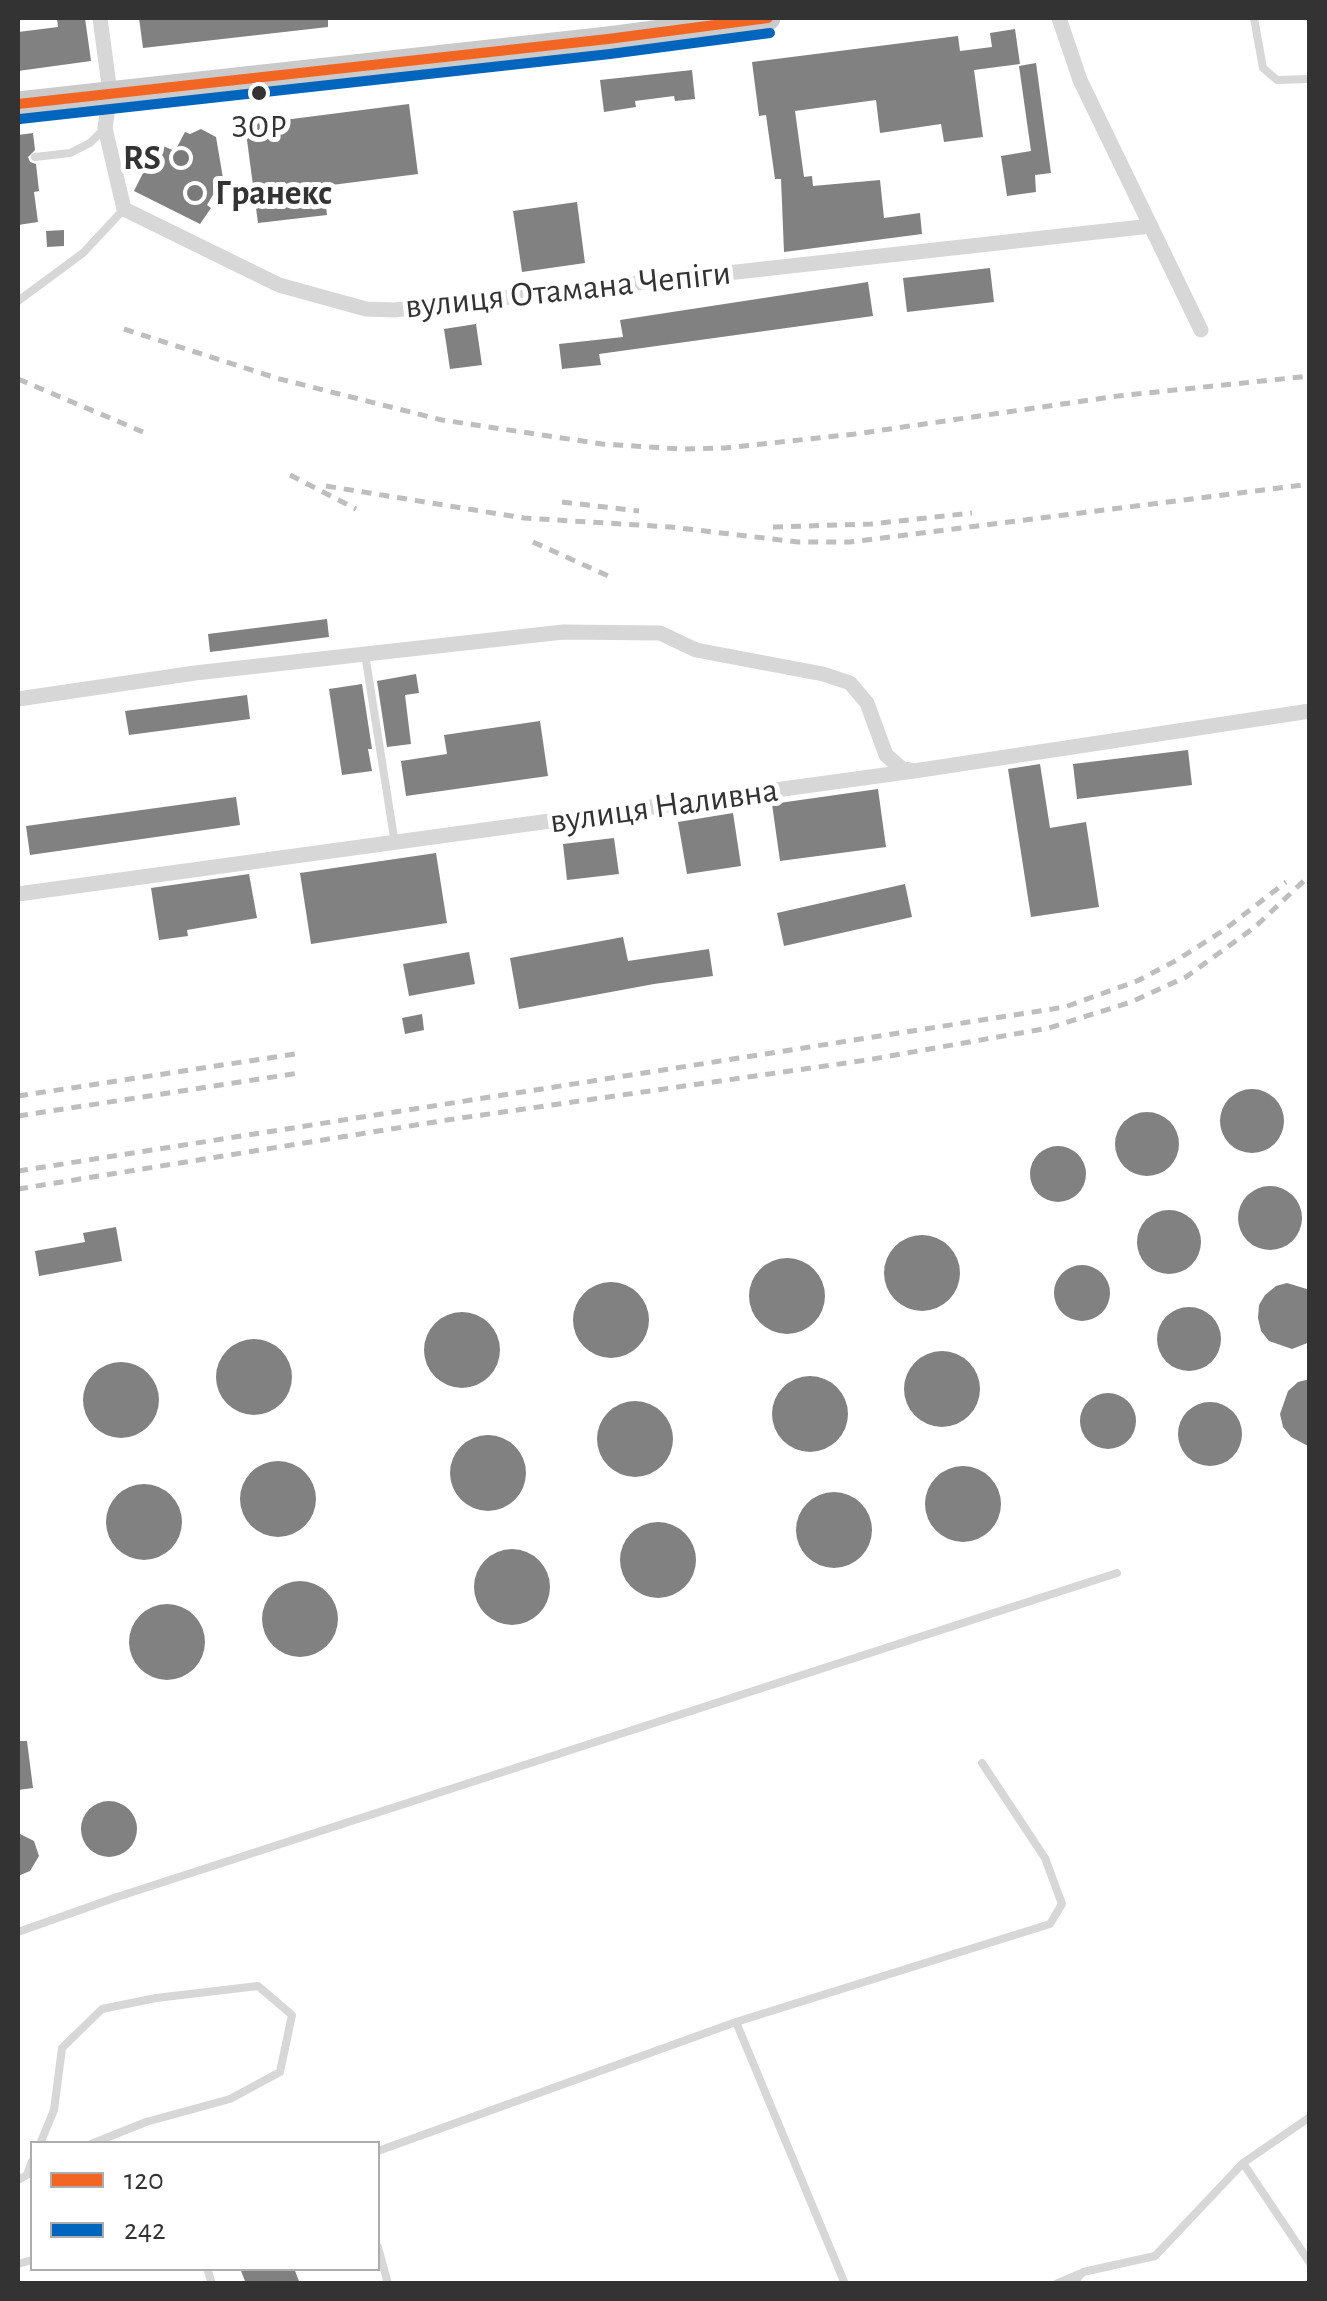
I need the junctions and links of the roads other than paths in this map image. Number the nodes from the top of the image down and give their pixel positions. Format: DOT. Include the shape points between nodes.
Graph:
graph roads {
  1 [pos="100,18"];
  2 [pos="768,18"];
  3 [pos="1060,18"];
  4 [pos="1254,18"];
  5 [pos="1310,79"];
  6 [pos="110,92"];
  7 [pos="18,104"];
  8 [pos="105,128"];
  9 [pos="36,157"];
  10 [pos="124,209"];
  11 [pos="1151,226"];
  12 [pos="18,302"];
  13 [pos="1201,330"];
  14 [pos="365,654"];
  15 [pos="18,699"];
  16 [pos="1310,710"];
  17 [pos="914,771"];
  18 [pos="395,844"];
  19 [pos="18,894"];
  20 [pos="1117,1573"];
  21 [pos="982,1763"];
  22 [pos="18,1932"];
  23 [pos="736,2022"];
  24 [pos="1310,2117"];
  25 [pos="41,2141"];
  26 [pos="98,2141"];
  27 [pos="380,2150"];
  28 [pos="1243,2163"];
  29 [pos="30,2174"];
  30 [pos="18,2180"];
  31 [pos="380,2254"];
  32 [pos="1310,2262"];
  33 [pos="1083,2272"];
  34 [pos="388,2284"];
  35 [pos="845,2284"];
  36 [pos="1056,2284"];
  37 [pos="1072,2284"];
  1 -- 6 [label="street"];
  2 -- 6 [label="main road"];
  3 -- 11 [label="street" via="1080,80"];
  4 -- 5 [label="lane" via="1263,68 1278,80"];
  6 -- 7 [label="main road"];
  6 -- 8 [label="street"];
  8 -- 9 [label="lane" via="70,153"];
  8 -- 10 [label="street"];
  10 -- 11 [label="street, вулиця Отамана Чепіги" via="279,286 394,310"];
  10 -- 12 [label="lane" via="83,253"];
  11 -- 13 [label="street"];
  14 -- 15 [label="street"];
  14 -- 17 [label="street" via="564,632 660,633 696,650 850,683 867,704 886,755"];
  14 -- 18 [label="lane"];
  16 -- 17 [label="street, вулиця Наливна"];
  17 -- 18 [label="street, вулиця Наливна"];
  18 -- 19 [label="street, вулиця Наливна"];
  20 -- 22 [label="lane"];
  21 -- 23 [label="lane" via="1045,1858 1062,1904 1050,1924"];
  23 -- 27 [label="lane"];
  23 -- 35 [label="lane"];
  24 -- 28 [label="lane"];
  25 -- 26 [label="lane" via="54,2110 62,2048 102,2009 258,1986 292,2015 280,2072 230,2099"];
  28 -- 32 [label="lane"];
  28 -- 33 [label="lane" via="1155,2256"];
  29 -- 30 [label="lane"];
  31 -- 34 [label="lane"];
  33 -- 36 [label="lane"];
  33 -- 37 [label="lane"];
}
